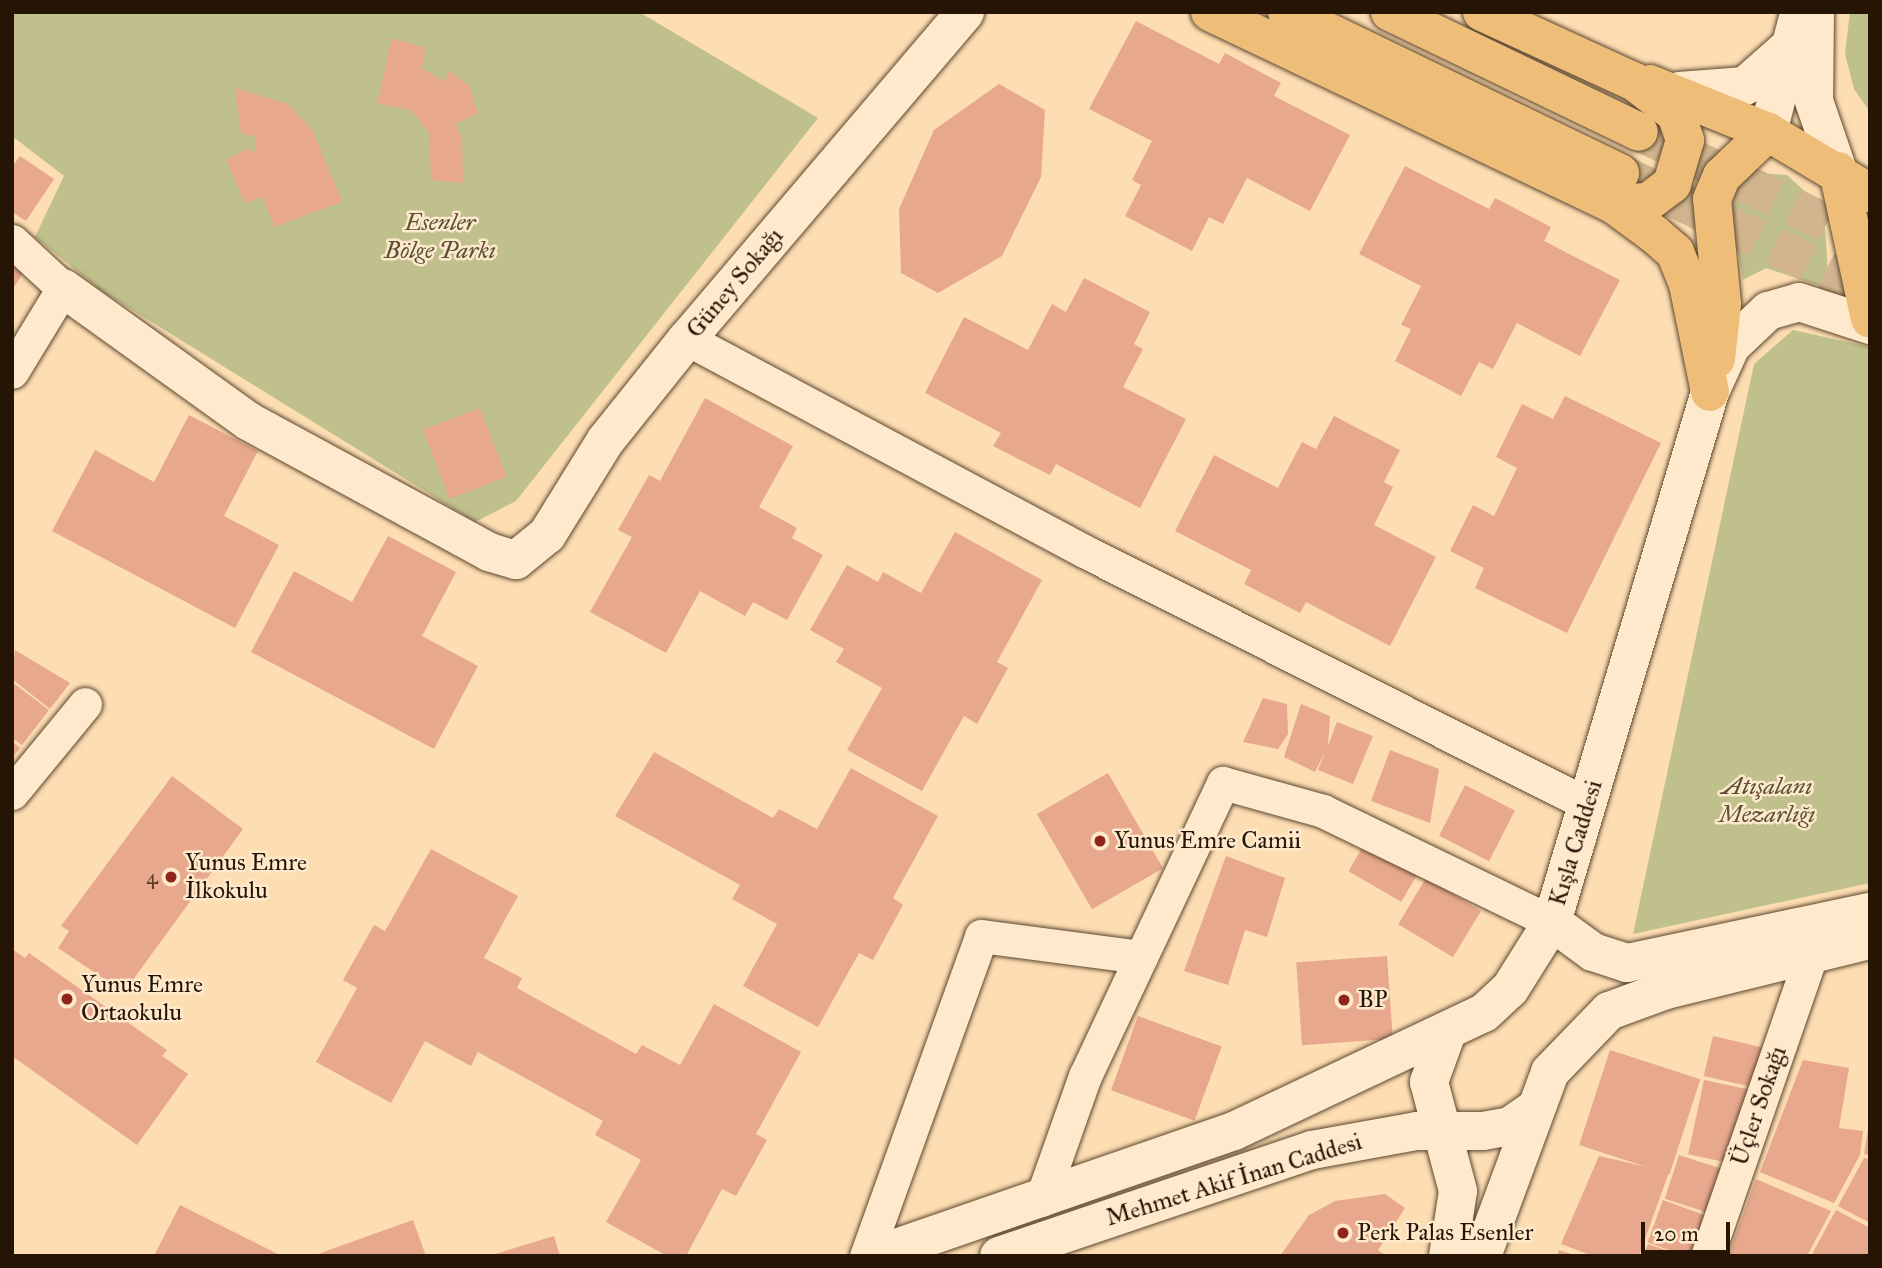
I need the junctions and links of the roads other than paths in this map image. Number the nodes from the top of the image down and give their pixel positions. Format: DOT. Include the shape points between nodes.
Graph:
graph roads {
  1 [pos="965,12"];
  2 [pos="1210,12"];
  3 [pos="1287,12"];
  4 [pos="1390,12"];
  5 [pos="1482,12"];
  6 [pos="1800,12"];
  7 [pos="1815,12"];
  8 [pos="1788,48"];
  9 [pos="1635,82"];
  10 [pos="1679,91"];
  11 [pos="1639,132"];
  12 [pos="1768,132"];
  13 [pos="1838,172"];
  14 [pos="1616,188"];
  15 [pos="1870,193"];
  16 [pos="12,241"];
  17 [pos="63,288"];
  18 [pos="1870,319"];
  19 [pos="1870,325"];
  20 [pos="687,339"];
  21 [pos="12,372"];
  22 [pos="1710,392"];
  23 [pos="85,704"];
  24 [pos="12,793"];
  25 [pos="1587,804"];
  26 [pos="1870,912"];
  27 [pos="1552,922"];
  28 [pos="1870,940"];
  29 [pos="1811,956"];
  30 [pos="1142,957"];
  31 [pos="1446,1035"];
  32 [pos="1533,1110"];
  33 [pos="1441,1129"];
  34 [pos="1041,1200"];
  35 [pos="866,1256"];
  36 [pos="873,1256"];
  37 [pos="999,1256"];
  38 [pos="1448,1256"];
  39 [pos="1482,1256"];
  40 [pos="1707,1256"];
  1 -- 20 [label="main road, Güney Sokağı"];
  2 -- 14 [label="highway"];
  3 -- 14 [label="highway"];
  4 -- 11 [label="highway"];
  5 -- 9 [label="highway"];
  6 -- 8 [label="main road"];
  7 -- 13 [label="main road" via="1814,101"];
  8 -- 10 [label="main road" via="1745,86"];
  8 -- 12 [label="main road"];
  9 -- 10 [label="highway"];
  9 -- 14 [label="highway" via="1676,114 1685,140 1681,164 1662,194 1648,202"];
  10 -- 12 [label="highway"];
  12 -- 13 [label="highway"];
  12 -- 22 [label="highway" via="1722,176 1712,199 1722,304"];
  13 -- 15 [label="highway"];
  13 -- 18 [label="highway"];
  14 -- 22 [label="highway" via="1675,253 1688,284"];
  16 -- 17 [label="street"];
  17 -- 20 [label="main road, Güney Sokağı" via="248,421 489,552 516,560 547,535 606,440"];
  17 -- 21 [label="street"];
  19 -- 22 [label="main road, Kışla Caddesi" via="1799,302 1768,311 1731,346"];
  20 -- 25 [label="street" via="1084,551"];
  22 -- 25 [label="main road, Kışla Caddesi"];
  23 -- 24 [label="street"];
  25 -- 27 [label="main road, Kışla Caddesi"];
  26 -- 27 [label="main road" via="1627,963 1593,952"];
  27 -- 30 [label="street" via="1323,811 1223,783"];
  27 -- 31 [label="main road, Kışla Caddesi" via="1510,989"];
  28 -- 29 [label="main road"];
  29 -- 32 [label="main road" via="1666,990 1609,1011 1571,1044"];
  29 -- 40 [label="street, Üçler Sokağı"];
  30 -- 34 [label="street" via="1085,1076"];
  30 -- 35 [label="street" via="981,936"];
  31 -- 33 [label="main road" via="1429,1082"];
  31 -- 34 [label="main road, Mehmet Akif İnan Caddesi" via="1234,1132"];
  32 -- 33 [label="main road, Mehmet Akif İnan Caddesi" via="1510,1126"];
  32 -- 39 [label="main road"];
  33 -- 37 [label="main road, Mehmet Akif İnan Caddesi" via="1312,1150"];
  33 -- 38 [label="main road" via="1458,1191"];
  34 -- 36 [label="main road, Mehmet Akif İnan Caddesi"];
}
